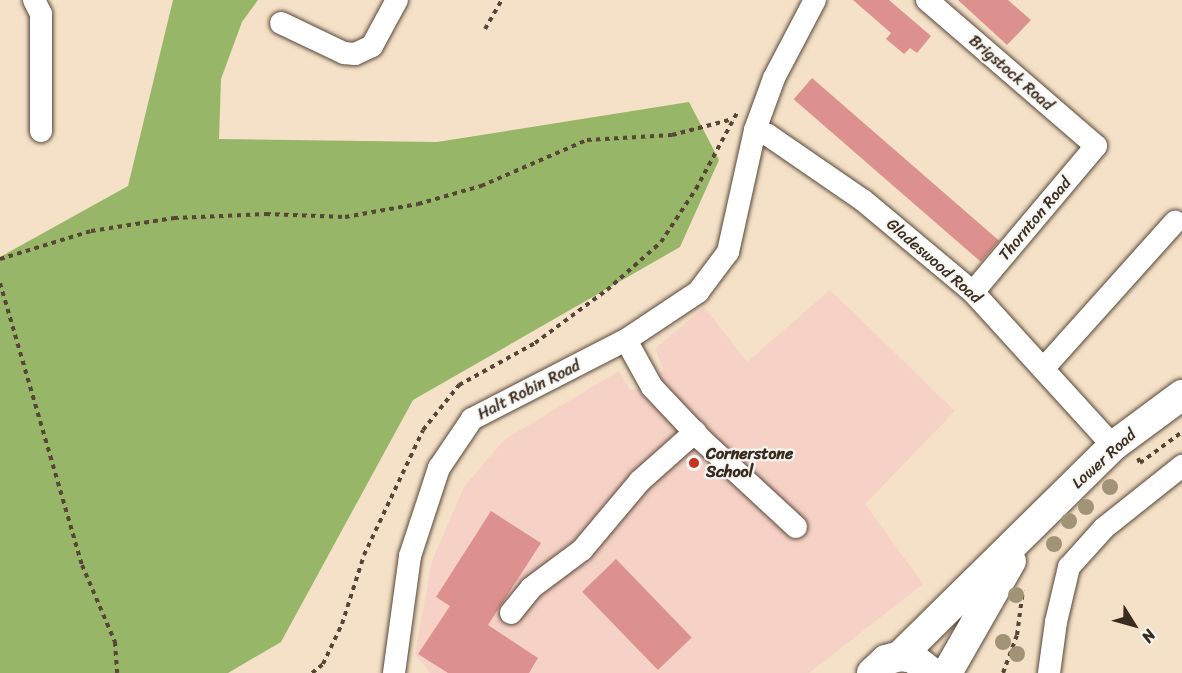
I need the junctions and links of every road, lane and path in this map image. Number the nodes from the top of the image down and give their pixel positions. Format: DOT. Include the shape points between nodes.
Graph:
graph roads {
  1 [pos="34,0"];
  2 [pos="397,0"];
  3 [pos="502,0"];
  4 [pos="815,0"];
  5 [pos="927,0"];
  6 [pos="281,23"];
  7 [pos="485,29"];
  8 [pos="740,108"];
  9 [pos="734,118"];
  10 [pos="755,130"];
  11 [pos="41,131"];
  12 [pos="1096,146"];
  13 [pos="1175,222"];
  14 [pos="0,259"];
  15 [pos="0,283"];
  16 [pos="973,292"];
  17 [pos="626,340"];
  18 [pos="1043,369"];
  19 [pos="1182,395"];
  20 [pos="1182,426"];
  21 [pos="695,432"];
  22 [pos="1182,432"];
  23 [pos="1113,446"];
  24 [pos="1182,466"];
  25 [pos="796,527"];
  26 [pos="1031,528"];
  27 [pos="1023,586"];
  28 [pos="511,613"];
  29 [pos="900,656"];
  30 [pos="395,669"];
  31 [pos="117,673"];
  32 [pos="312,673"];
  33 [pos="872,673"];
  34 [pos="932,673"];
  35 [pos="947,673"];
  36 [pos="1003,673"];
  37 [pos="1049,673"];
  1 -- 11 [label="street" via="41,14"];
  2 -- 6 [label="street" via="372,46 355,54 344,53"];
  3 -- 7 [label="path"];
  4 -- 10 [label="street, Halt Robin Road" via="774,78"];
  5 -- 12 [label="street, Brigstock Road"];
  8 -- 9 [label="path"];
  9 -- 14 [label="path" via="672,135 587,141 481,186 418,204 345,217 266,214 174,218 91,231"];
  9 -- 32 [label="path" via="696,189 661,242 607,290 536,343 459,385 423,430 364,555 342,624 323,664"];
  10 -- 16 [label="street, Gladeswood Road" via="864,201"];
  10 -- 17 [label="street, Halt Robin Road" via="728,252 698,292"];
  12 -- 16 [label="street, Thornton Road"];
  13 -- 18 [label="street"];
  15 -- 31 [label="path" via="82,565 115,642"];
  16 -- 18 [label="street, Gladeswood Road"];
  17 -- 21 [label="street" via="652,387"];
  17 -- 30 [label="street, Halt Robin Road" via="471,419 438,468 410,556"];
  18 -- 23 [label="street, Gladeswood Road"];
  19 -- 23 [label="main road, Lower Road"];
  20 -- 22 [label="path" via="1137,459 1140,463"];
  21 -- 25 [label="street"];
  21 -- 28 [label="street" via="640,481 582,550 531,588"];
  23 -- 26 [label="main road, Lower Road"];
  24 -- 37 [label="street" via="1104,528 1069,567"];
  26 -- 29 [label="main road, Lower Road"];
  26 -- 35 [label="main road, Lower Road"];
  27 -- 36 [label="path" via="1017,635"];
  29 -- 33 [label="main road, Lower Road" via="886,660"];
  29 -- 34 [label="main road" via="913,658"];
}
